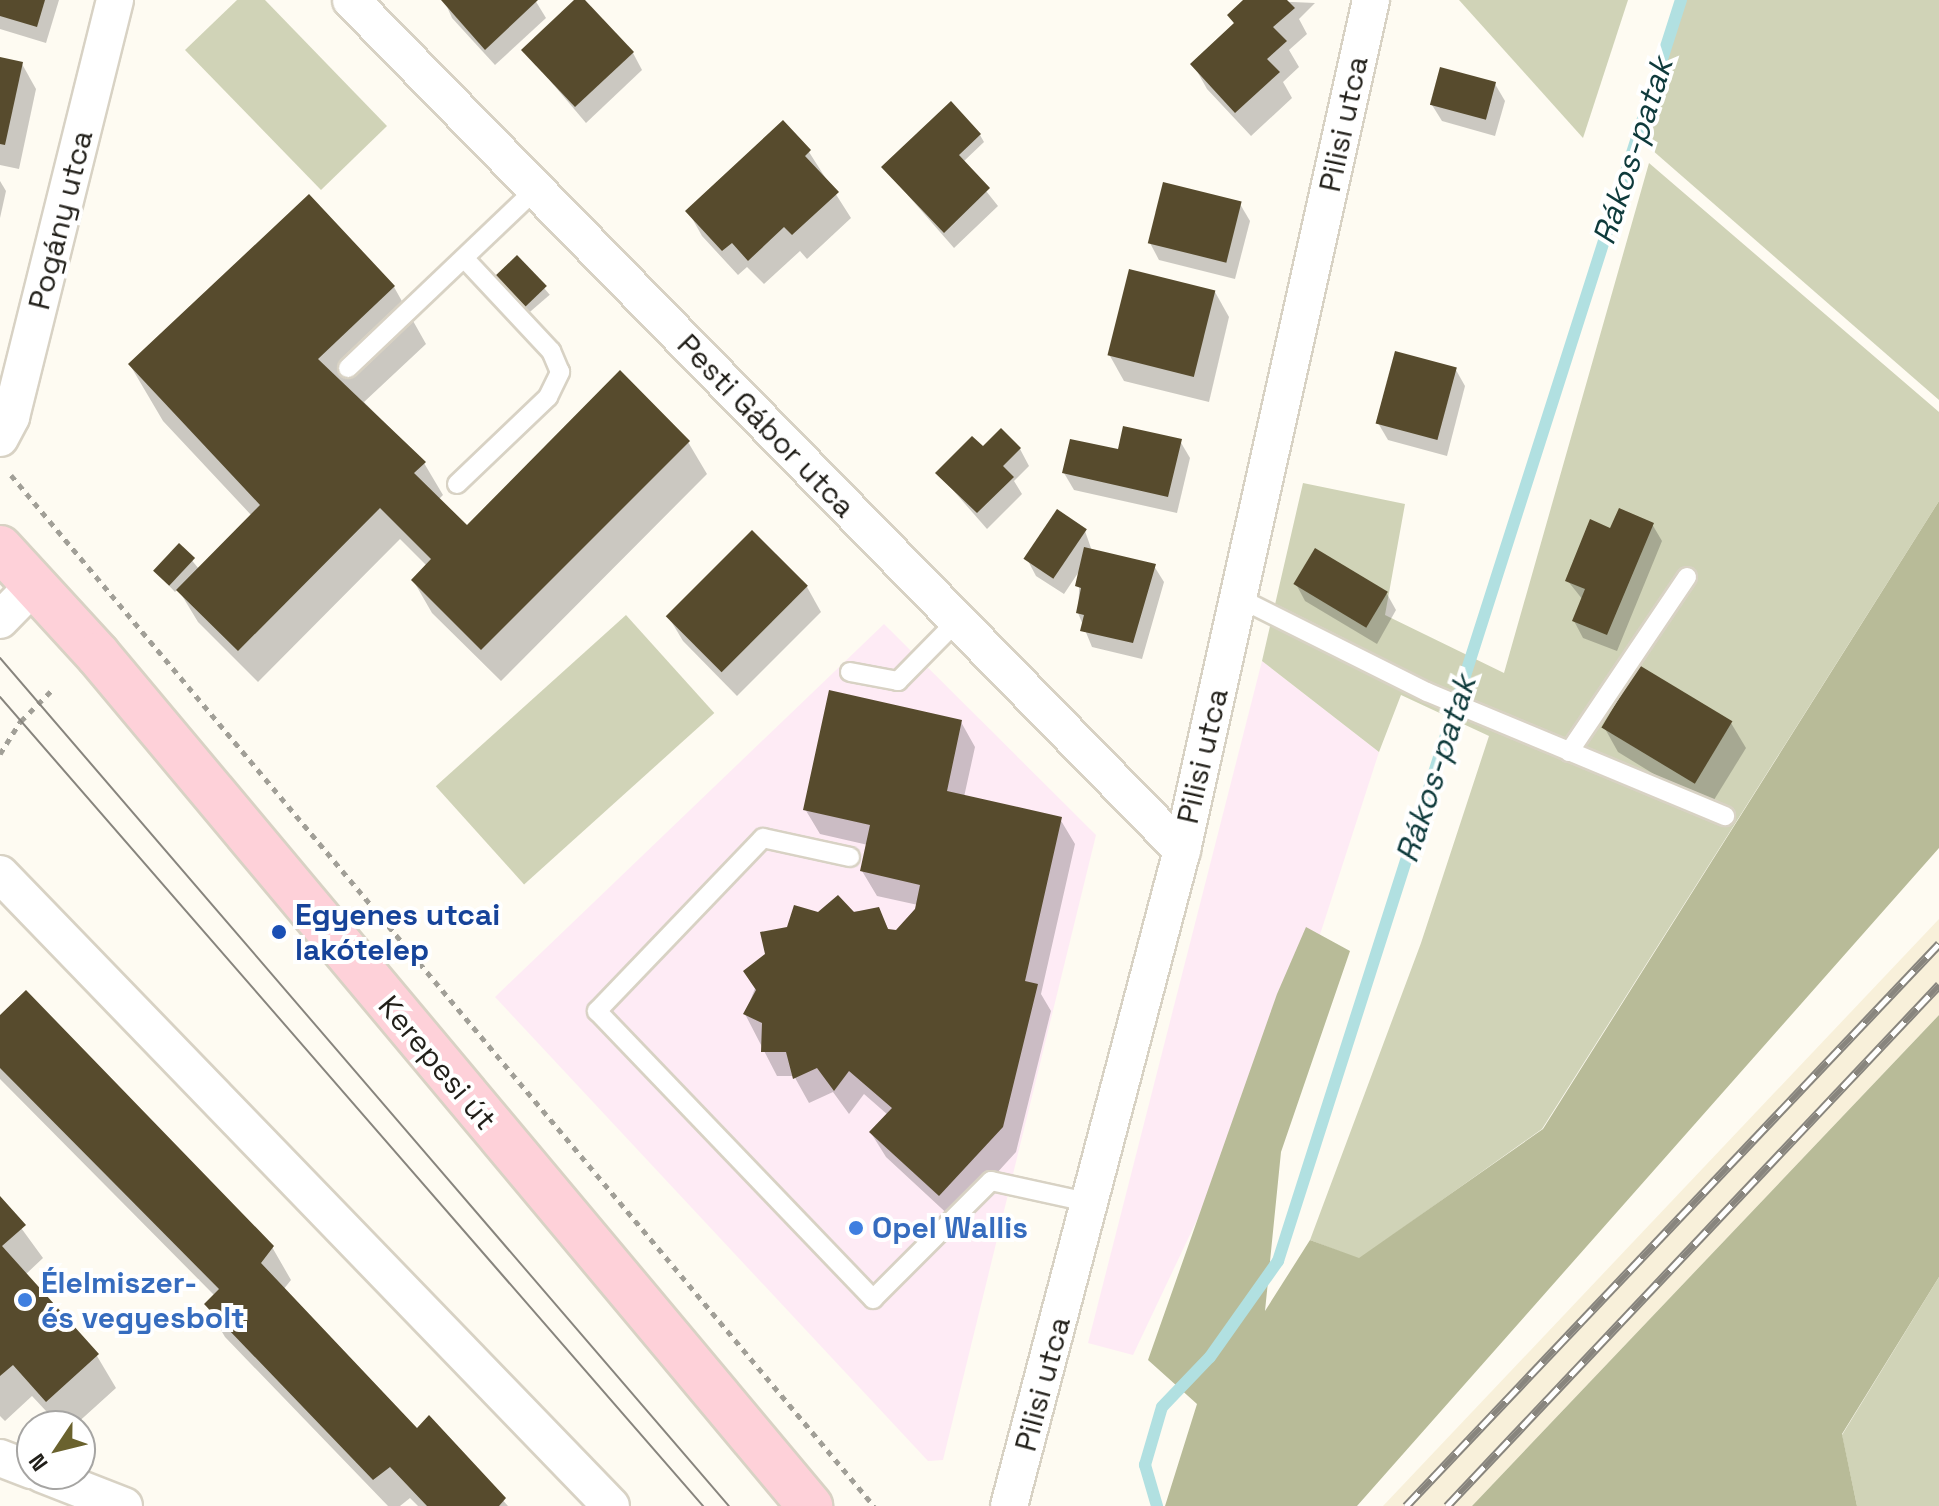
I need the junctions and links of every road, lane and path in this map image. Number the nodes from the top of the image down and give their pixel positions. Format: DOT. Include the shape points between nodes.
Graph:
graph roads {
  1 [pos="115,0"];
  2 [pos="351,0"];
  3 [pos="1371,0"];
  4 [pos="535,190"];
  5 [pos="464,258"];
  6 [pos="348,368"];
  7 [pos="4,421"];
  8 [pos="0,462"];
  9 [pos="457,484"];
  10 [pos="0,548"];
  11 [pos="1687,577"];
  12 [pos="34,585"];
  13 [pos="1239,598"];
  14 [pos="0,620"];
  15 [pos="957,621"];
  16 [pos="850,672"];
  17 [pos="54,688"];
  18 [pos="1569,752"];
  19 [pos="0,754"];
  20 [pos="1725,816"];
  21 [pos="1182,850"];
  22 [pos="850,857"];
  23 [pos="0,874"];
  24 [pos="1092,1203"];
  25 [pos="83,1490"];
  26 [pos="124,1506"];
  27 [pos="611,1506"];
  28 [pos="810,1506"];
  29 [pos="874,1506"];
  30 [pos="1009,1506"];
  1 -- 7 [label="street, Pogány utca"];
  2 -- 4 [label="street, Pesti Gábor utca"];
  3 -- 13 [label="street, Pilisi utca"];
  4 -- 5 [label="lane"];
  4 -- 15 [label="street, Pesti Gábor utca"];
  5 -- 6 [label="lane"];
  5 -- 9 [label="lane" via="551,351 560,372 548,397"];
  8 -- 29 [label="path"];
  10 -- 12 [label="main road, Kerepesi út"];
  11 -- 18 [label="lane"];
  12 -- 14 [label="street"];
  12 -- 28 [label="main road, Kerepesi út"];
  13 -- 18 [label="lane" via="1427,692"];
  13 -- 21 [label="street, Pilisi utca"];
  15 -- 16 [label="lane" via="898,681"];
  15 -- 21 [label="street, Pesti Gábor utca"];
  17 -- 19 [label="path" via="21,721"];
  18 -- 20 [label="lane"];
  21 -- 24 [label="street, Pilisi utca"];
  22 -- 24 [label="lane" via="763,838 597,1011 873,1299 991,1181"];
  23 -- 27 [label="street"];
  24 -- 30 [label="street, Pilisi utca"];
  25 -- 26 [label="street"];
}
